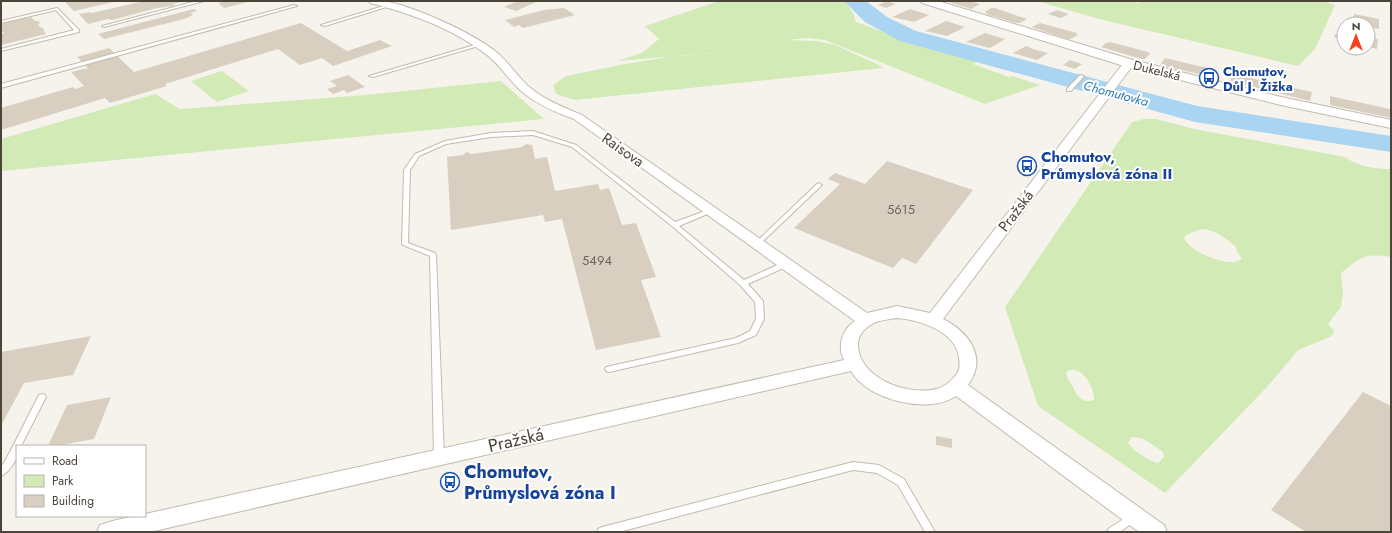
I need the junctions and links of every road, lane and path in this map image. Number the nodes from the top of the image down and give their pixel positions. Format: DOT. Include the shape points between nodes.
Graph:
graph roads {
  1 [pos="202,1"];
  2 [pos="373,1"];
  3 [pos="926,1"];
  4 [pos="391,5"];
  5 [pos="295,6"];
  6 [pos="1,22"];
  7 [pos="322,25"];
  8 [pos="104,26"];
  9 [pos="480,46"];
  10 [pos="1,50"];
  11 [pos="1128,63"];
  12 [pos="371,76"];
  13 [pos="1082,76"];
  14 [pos="1,86"];
  15 [pos="1069,90"];
  16 [pos="1391,124"];
  17 [pos="819,185"];
  18 [pos="710,211"];
  19 [pos="674,225"];
  20 [pos="758,243"];
  21 [pos="786,264"];
  22 [pos="743,283"];
  23 [pos="865,320"];
  24 [pos="933,320"];
  25 [pos="854,364"];
  26 [pos="610,369"];
  27 [pos="957,387"];
  28 [pos="42,396"];
  29 [pos="18,445"];
  30 [pos="16,448"];
  31 [pos="439,457"];
  32 [pos="1,472"];
  33 [pos="1135,516"];
  34 [pos="108,532"];
  35 [pos="602,532"];
  36 [pos="930,532"];
  37 [pos="1112,532"];
  38 [pos="1156,532"];
  1 -- 8 [label="lane"];
  2 -- 4 [label="street, Raisova"];
  3 -- 11 [label="street, Dukelská"];
  4 -- 7 [label="lane"];
  4 -- 9 [label="street, Raisova" via="451,30"];
  5 -- 14 [label="lane"];
  6 -- 10 [label="lane" via="57,9 77,31"];
  9 -- 12 [label="lane"];
  9 -- 18 [label="street, Raisova" via="492,53 525,89 544,102 578,117"];
  11 -- 16 [label="street, Dukelská" via="1281,101"];
  11 -- 24 [label="street, Pražská"];
  13 -- 15 [label="lane"];
  17 -- 20 [label="lane"];
  18 -- 19 [label="lane"];
  18 -- 20 [label="street, Raisova"];
  19 -- 22 [label="lane"];
  19 -- 31 [label="lane" via="574,146 533,133 491,135 445,143 417,155 407,170 405,244 433,255"];
  20 -- 21 [label="street, Raisova"];
  21 -- 22 [label="lane"];
  21 -- 23 [label="street, Raisova"];
  22 -- 26 [label="lane" via="759,301 760,319 753,333 738,340"];
  23 -- 24 [label="street" via="880,314 897,312"];
  23 -- 25 [label="street" via="855,328 850,339 849,351"];
  24 -- 27 [label="street" via="960,340 967,352 969,365 966,377"];
  25 -- 27 [label="street" via="865,377 882,388 902,396 923,398 942,395"];
  25 -- 31 [label="street, Pražská"];
  27 -- 33 [label="street"];
  28 -- 29 [label="lane"];
  30 -- 32 [label="lane"];
  31 -- 34 [label="street, Pražská"];
  33 -- 37 [label="lane"];
  33 -- 38 [label="street"];
  35 -- 36 [label="lane" via="853,466 879,469 901,482"];
}
